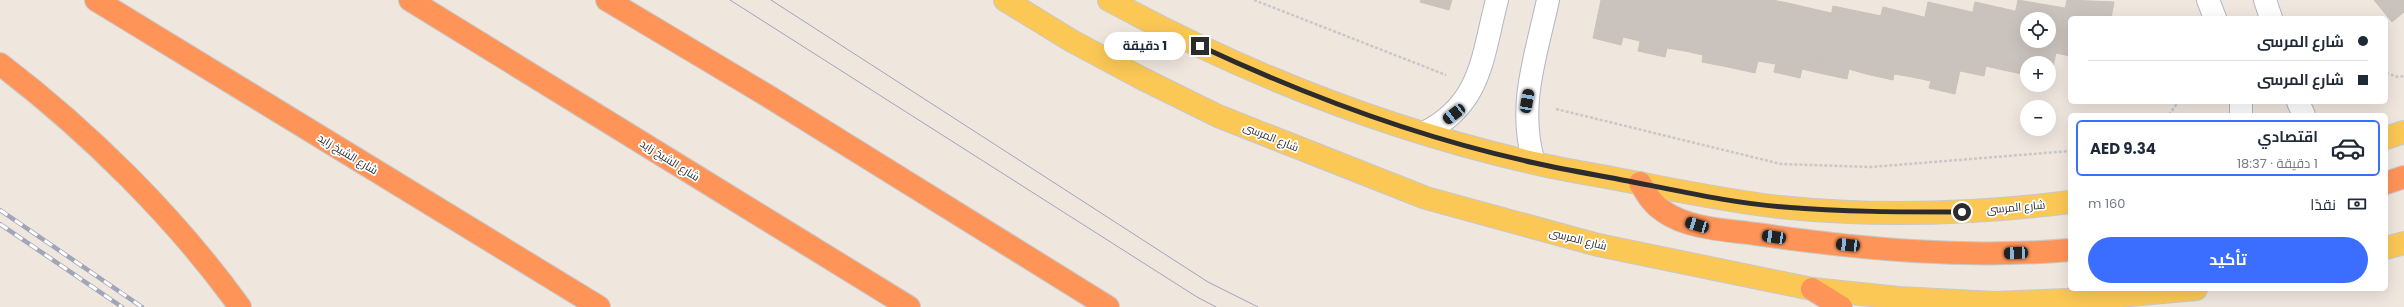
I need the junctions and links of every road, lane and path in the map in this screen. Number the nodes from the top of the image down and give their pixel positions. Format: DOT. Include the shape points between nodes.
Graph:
graph roads {
  1 [pos="96,0"];
  2 [pos="410,0"];
  3 [pos="607,0"];
  4 [pos="1005,0"];
  5 [pos="1109,0"];
  6 [pos="1254,0"];
  7 [pos="1497,0"];
  8 [pos="1548,0"];
  9 [pos="2208,0"];
  10 [pos="2265,0"];
  11 [pos="2214,16"];
  12 [pos="2270,16"];
  13 [pos="0,64"];
  14 [pos="2388,74"];
  15 [pos="2404,76"];
  16 [pos="1474,85"];
  17 [pos="1527,101"];
  18 [pos="2177,104"];
  19 [pos="2170,113"];
  20 [pos="2404,132"];
  21 [pos="1424,133"];
  22 [pos="2388,137"];
  23 [pos="2068,151"];
  24 [pos="1534,163"];
  25 [pos="2404,177"];
  26 [pos="2388,181"];
  27 [pos="1640,183"];
  28 [pos="2068,202"];
  29 [pos="2404,243"];
  30 [pos="2388,247"];
  31 [pos="2068,250"];
  32 [pos="1812,289"];
  33 [pos="2174,291"];
  34 [pos="240,307"];
  35 [pos="599,307"];
  36 [pos="909,307"];
  37 [pos="1108,307"];
  38 [pos="1841,307"];
  1 -- 35 [label="highway, شارع الشيخ زايد"];
  2 -- 36 [label="highway, شارع الشيخ زايد"];
  3 -- 37 [label="highway" via="768,96"];
  4 -- 32 [label="main road, شارع المرسى" via="1072,41 1218,116 1426,198 1598,245"];
  5 -- 21 [label="main road, شارع المرسى" via="1187,41 1264,76 1344,107"];
  6 -- 16 [label="path" via="1412,64"];
  7 -- 16 [label="street"];
  8 -- 17 [label="street"];
  9 -- 11 [label="street"];
  10 -- 12 [label="street"];
  13 -- 34 [label="highway" via="60,113 108,158 191,247"];
  14 -- 15 [label="path"];
  16 -- 21 [label="street" via="1454,114"];
  17 -- 23 [label="path" via="1781,164 1871,167"];
  17 -- 24 [label="street" via="1526,132"];
  18 -- 19 [label="path"];
  20 -- 22 [label="main road"];
  21 -- 24 [label="main road, شارع المرسى"];
  24 -- 27 [label="main road, شارع المرسى"];
  25 -- 26 [label="highway"];
  27 -- 28 [label="main road, شارع المرسى" via="1713,198 1783,207 1878,212 1962,212"];
  27 -- 31 [label="highway" via="1650,200 1663,212 1697,225 1739,232 1919,252 2002,254"];
  29 -- 30 [label="main road"];
  32 -- 33 [label="main road, شارع المرسى" via="1899,298 1996,303 2087,299"];
  32 -- 38 [label="highway"];
}
